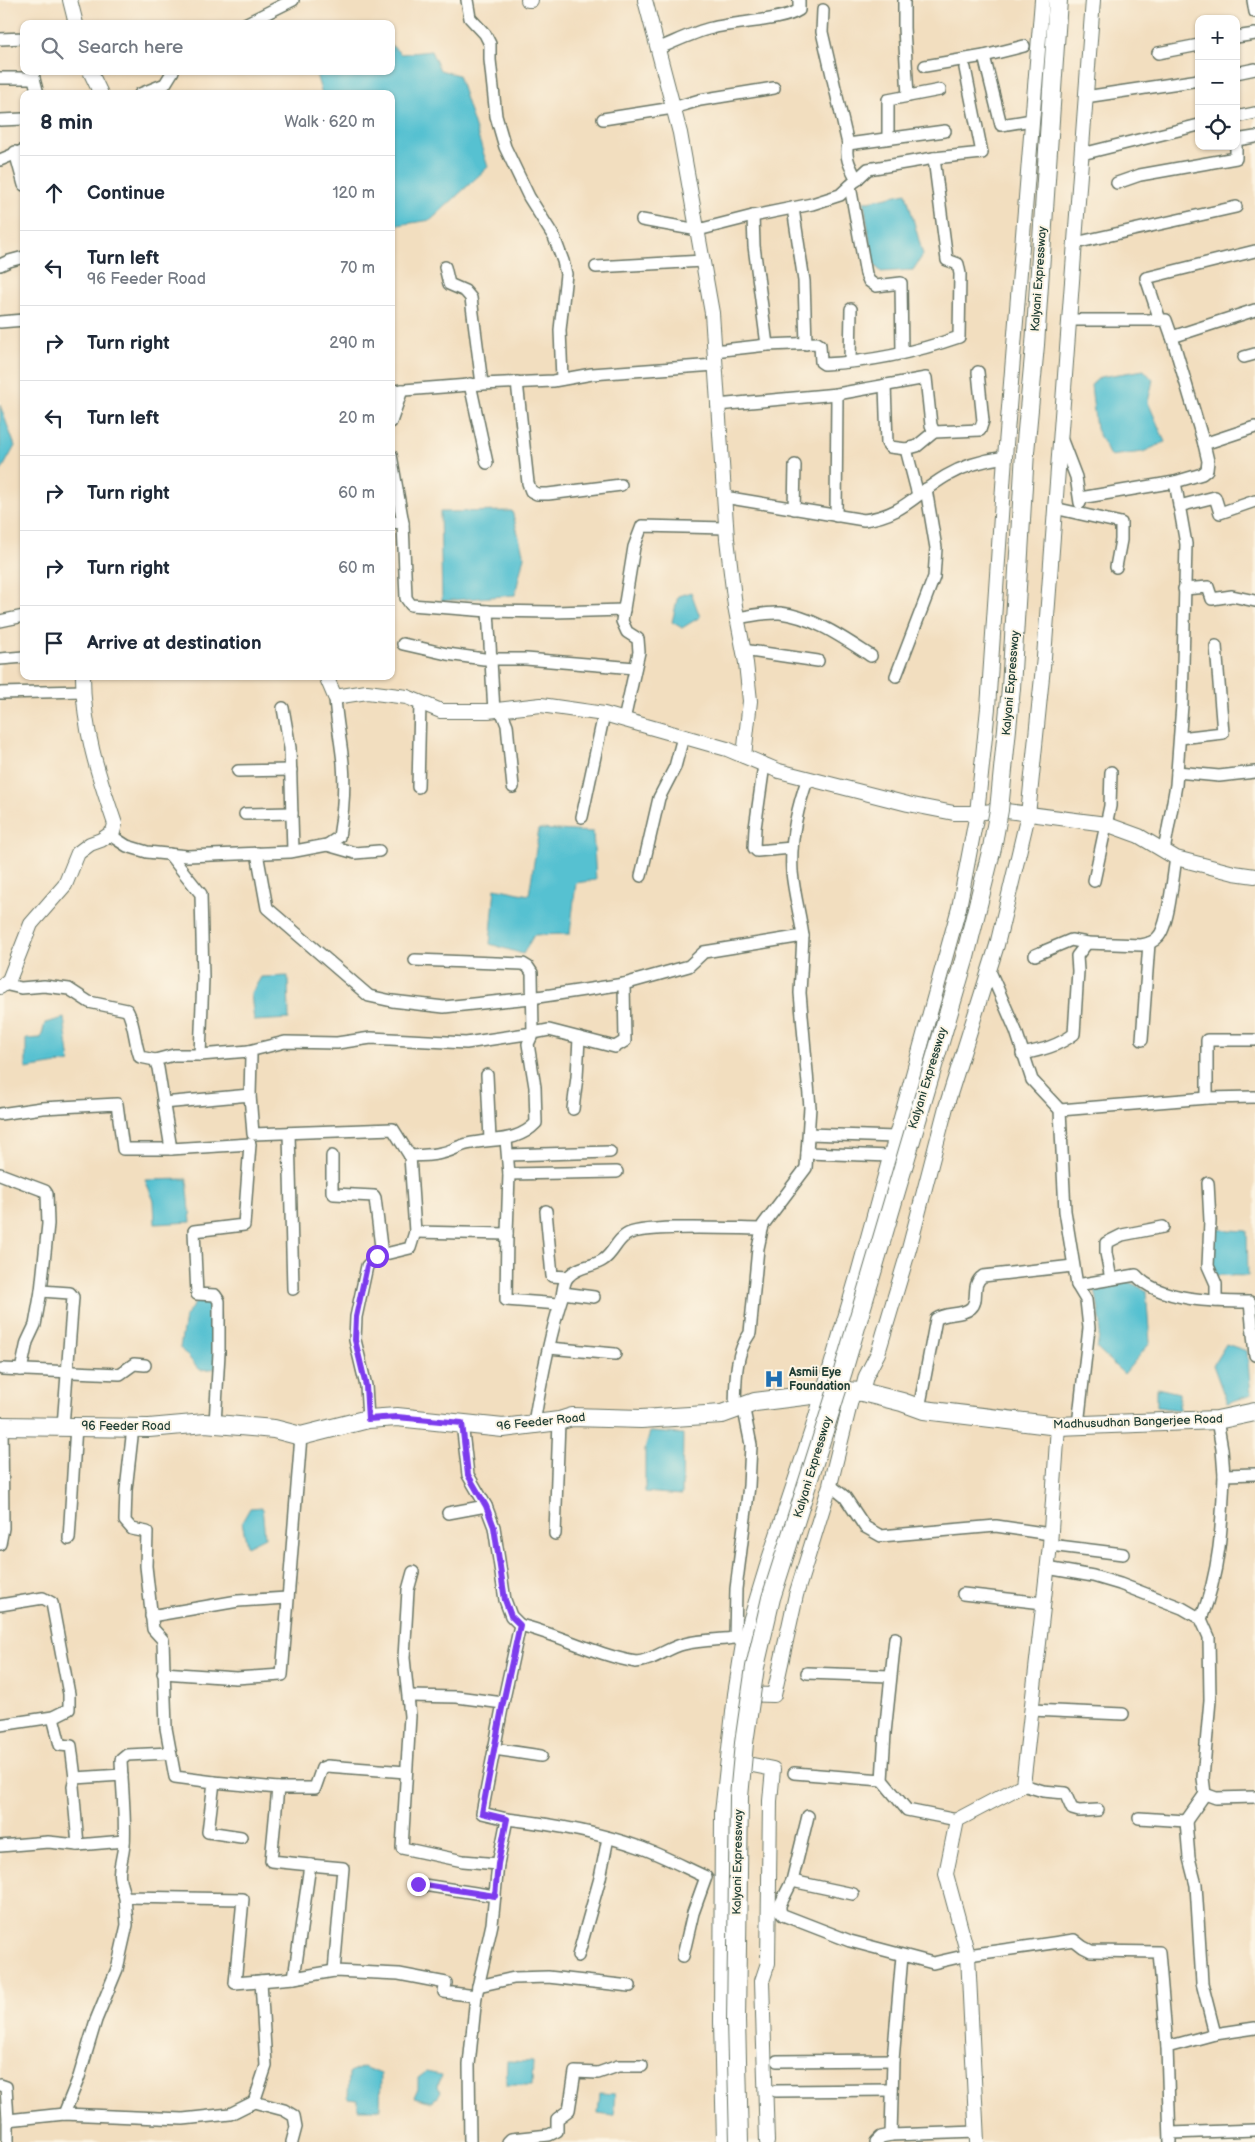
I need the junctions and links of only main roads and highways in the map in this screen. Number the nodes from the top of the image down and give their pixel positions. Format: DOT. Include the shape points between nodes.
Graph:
graph roads {
  1 [pos="1058,0"];
  2 [pos="853,1392"];
  3 [pos="1255,1412"];
  4 [pos="1,1426"];
  5 [pos="739,2142"];
  1 -- 5 [label="main road, Kalyani Expressway, bridge" via="1011,688 999,810 965,957 843,1371 771,1598 755,1667 739,1797 736,2020"];
  2 -- 3 [label="main road, Madhusudhan Bangerjee Road" via="902,1402 919,1409 1058,1426 1217,1420"];
  2 -- 4 [label="main road, 96 Feeder Road" via="822,1393 739,1407 722,1414 670,1418 572,1417 503,1428 397,1417 368,1419 301,1436 215,1424 133,1428"];
}
